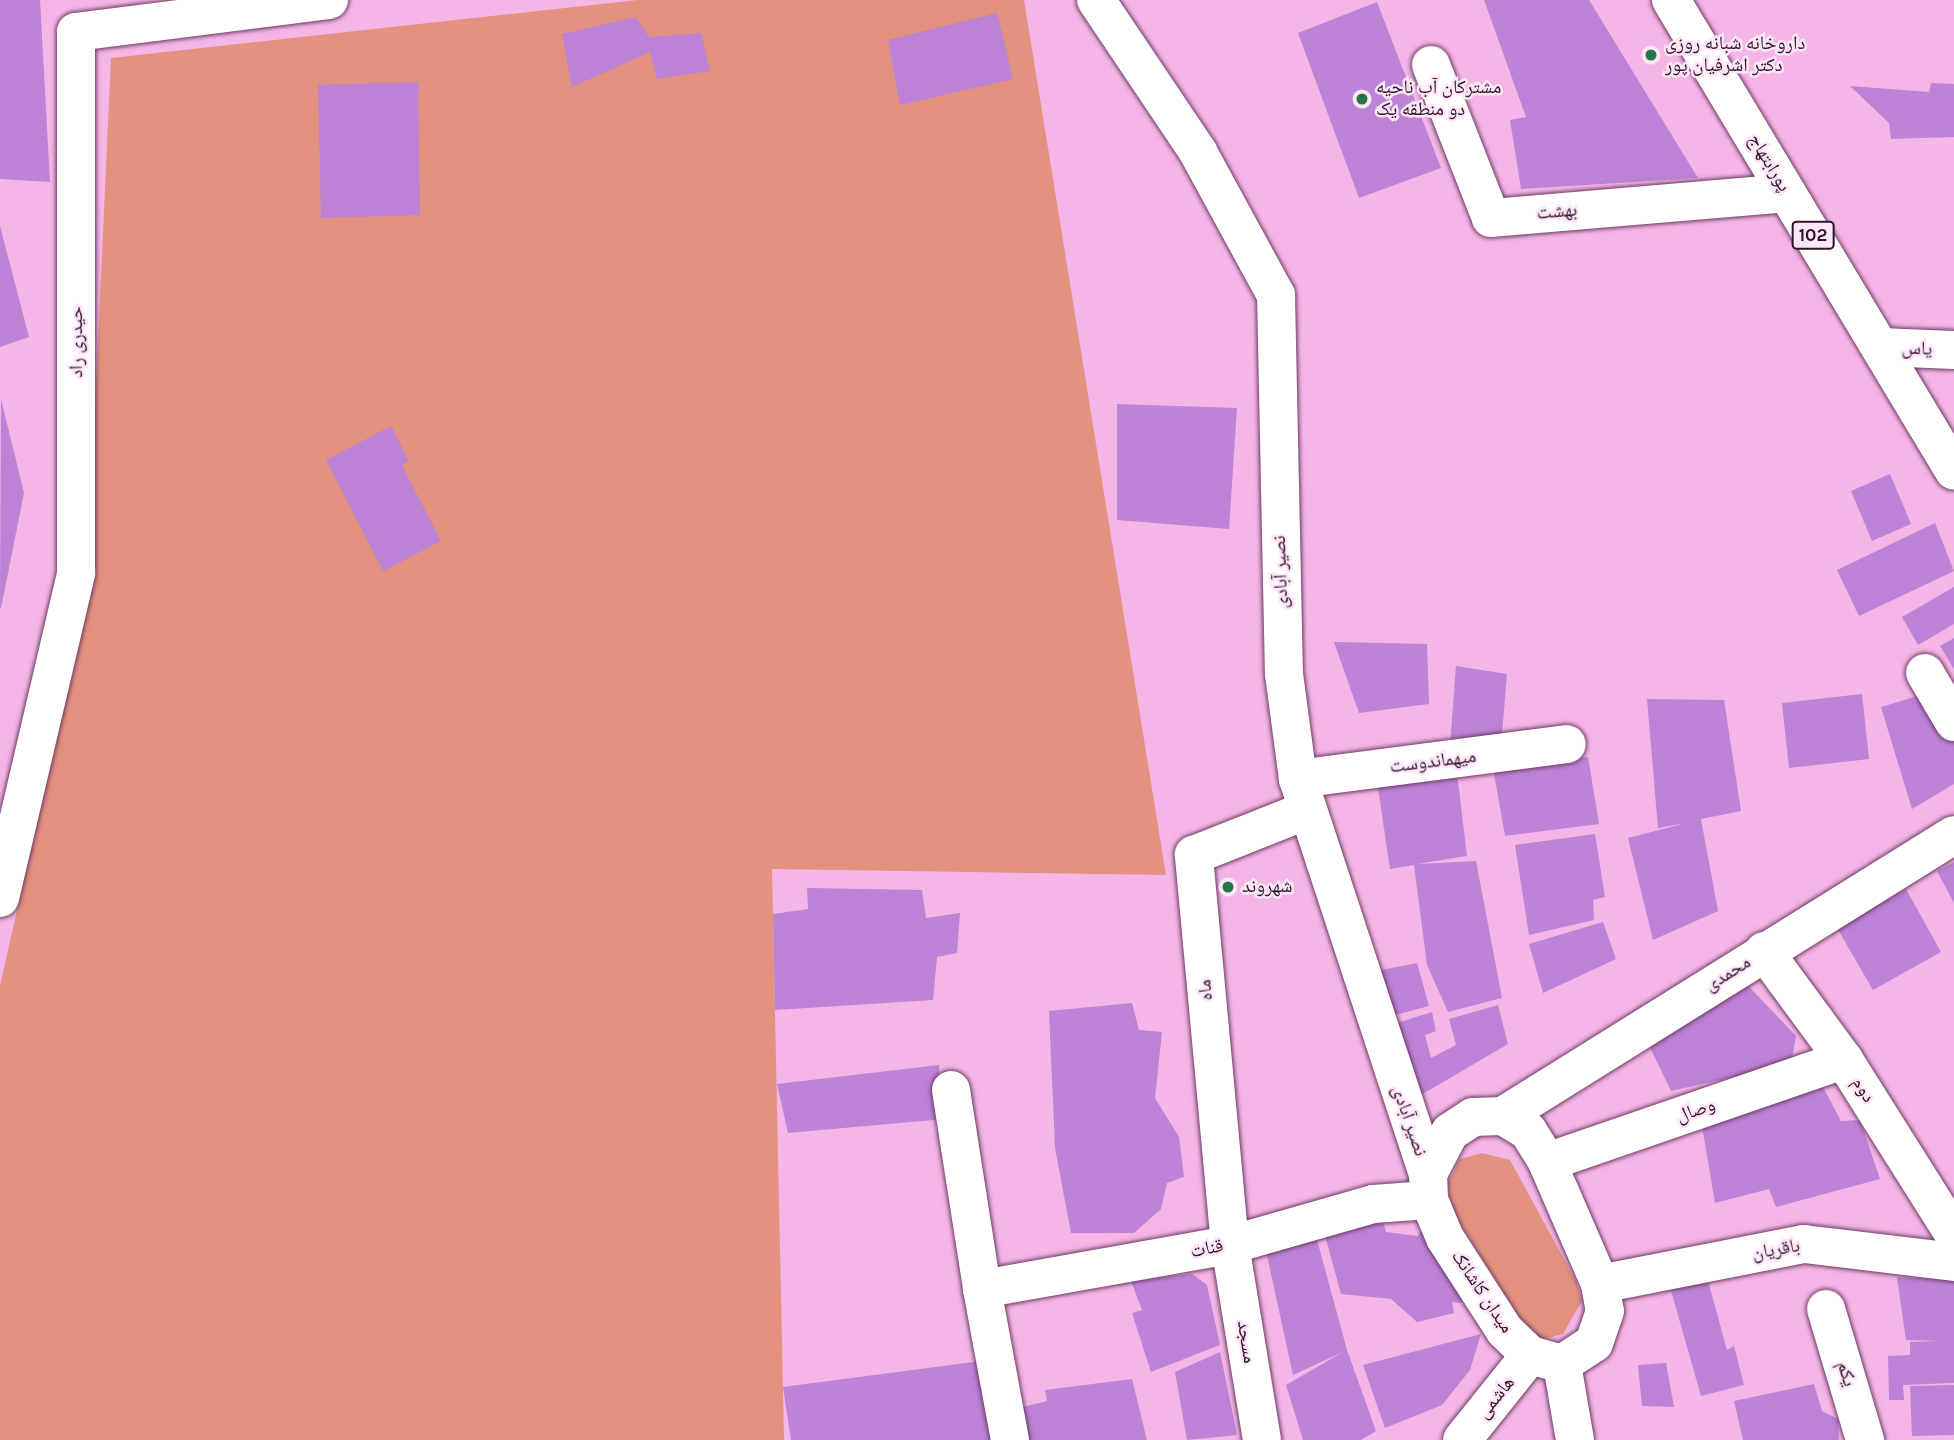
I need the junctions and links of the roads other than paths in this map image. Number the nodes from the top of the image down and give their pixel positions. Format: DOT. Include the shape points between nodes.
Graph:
graph roads {
  1 [pos="329,0"];
  2 [pos="1096,0"];
  3 [pos="1671,0"];
  4 [pos="278,3"];
  5 [pos="1431,65"];
  6 [pos="1787,193"];
  7 [pos="1880,347"];
  8 [pos="1954,350"];
  9 [pos="1954,471"];
  10 [pos="1925,673"];
  11 [pos="1954,722"];
  12 [pos="1567,744"];
  13 [pos="1301,795"];
  14 [pos="1954,835"];
  15 [pos="0,898"];
  16 [pos="1764,951"];
  17 [pos="1844,1060"];
  18 [pos="951,1090"];
  19 [pos="1503,1116"];
  20 [pos="1547,1162"];
  21 [pos="1428,1187"];
  22 [pos="1954,1235"];
  23 [pos="1230,1245"];
  24 [pos="1954,1262"];
  25 [pos="1600,1284"];
  26 [pos="982,1289"];
  27 [pos="1826,1309"];
  28 [pos="1546,1359"];
  29 [pos="1010,1440"];
  30 [pos="1262,1440"];
  31 [pos="1462,1440"];
  32 [pos="1575,1440"];
  33 [pos="1865,1440"];
  1 -- 4 [label="street, حیدری راد"];
  2 -- 13 [label="street, نصیر آبادی" via="1198,152 1276,295 1284,674"];
  3 -- 6 [label="street, پورابتهاج / 102"];
  4 -- 15 [label="street, حیدری راد" via="76,32 76,573"];
  5 -- 6 [label="street, بهشت" via="1491,218"];
  6 -- 7 [label="street, پورابتهاج / 102"];
  7 -- 8 [label="street, یاس"];
  7 -- 9 [label="street, پورابتهاج / 102"];
  10 -- 11 [label="street"];
  12 -- 13 [label="street, میهماندوست"];
  13 -- 21 [label="street, نصیر آبادی"];
  13 -- 23 [label="street, ماه" via="1194,855"];
  14 -- 16 [label="street, محمدی"];
  16 -- 17 [label="street, دوم"];
  16 -- 19 [label="street, محمدی"];
  17 -- 20 [label="street, وصال"];
  17 -- 22 [label="street, دوم"];
  18 -- 26 [label="street"];
  19 -- 20 [label="street" via="1528,1131"];
  19 -- 21 [label="street" via="1473,1117 1450,1132"];
  20 -- 25 [label="street"];
  21 -- 23 [label="street, قنات"];
  21 -- 28 [label="street, میدان کاشانک" via="1446,1238 1505,1331"];
  23 -- 26 [label="street, قنات"];
  23 -- 30 [label="street, مسجد"];
  24 -- 25 [label="street, باقریان" via="1804,1244"];
  25 -- 28 [label="street" via="1605,1311 1594,1343"];
  26 -- 29 [label="street"];
  27 -- 33 [label="street, یکم"];
  28 -- 31 [label="street, هاشمی"];
  28 -- 32 [label="street"];
}
